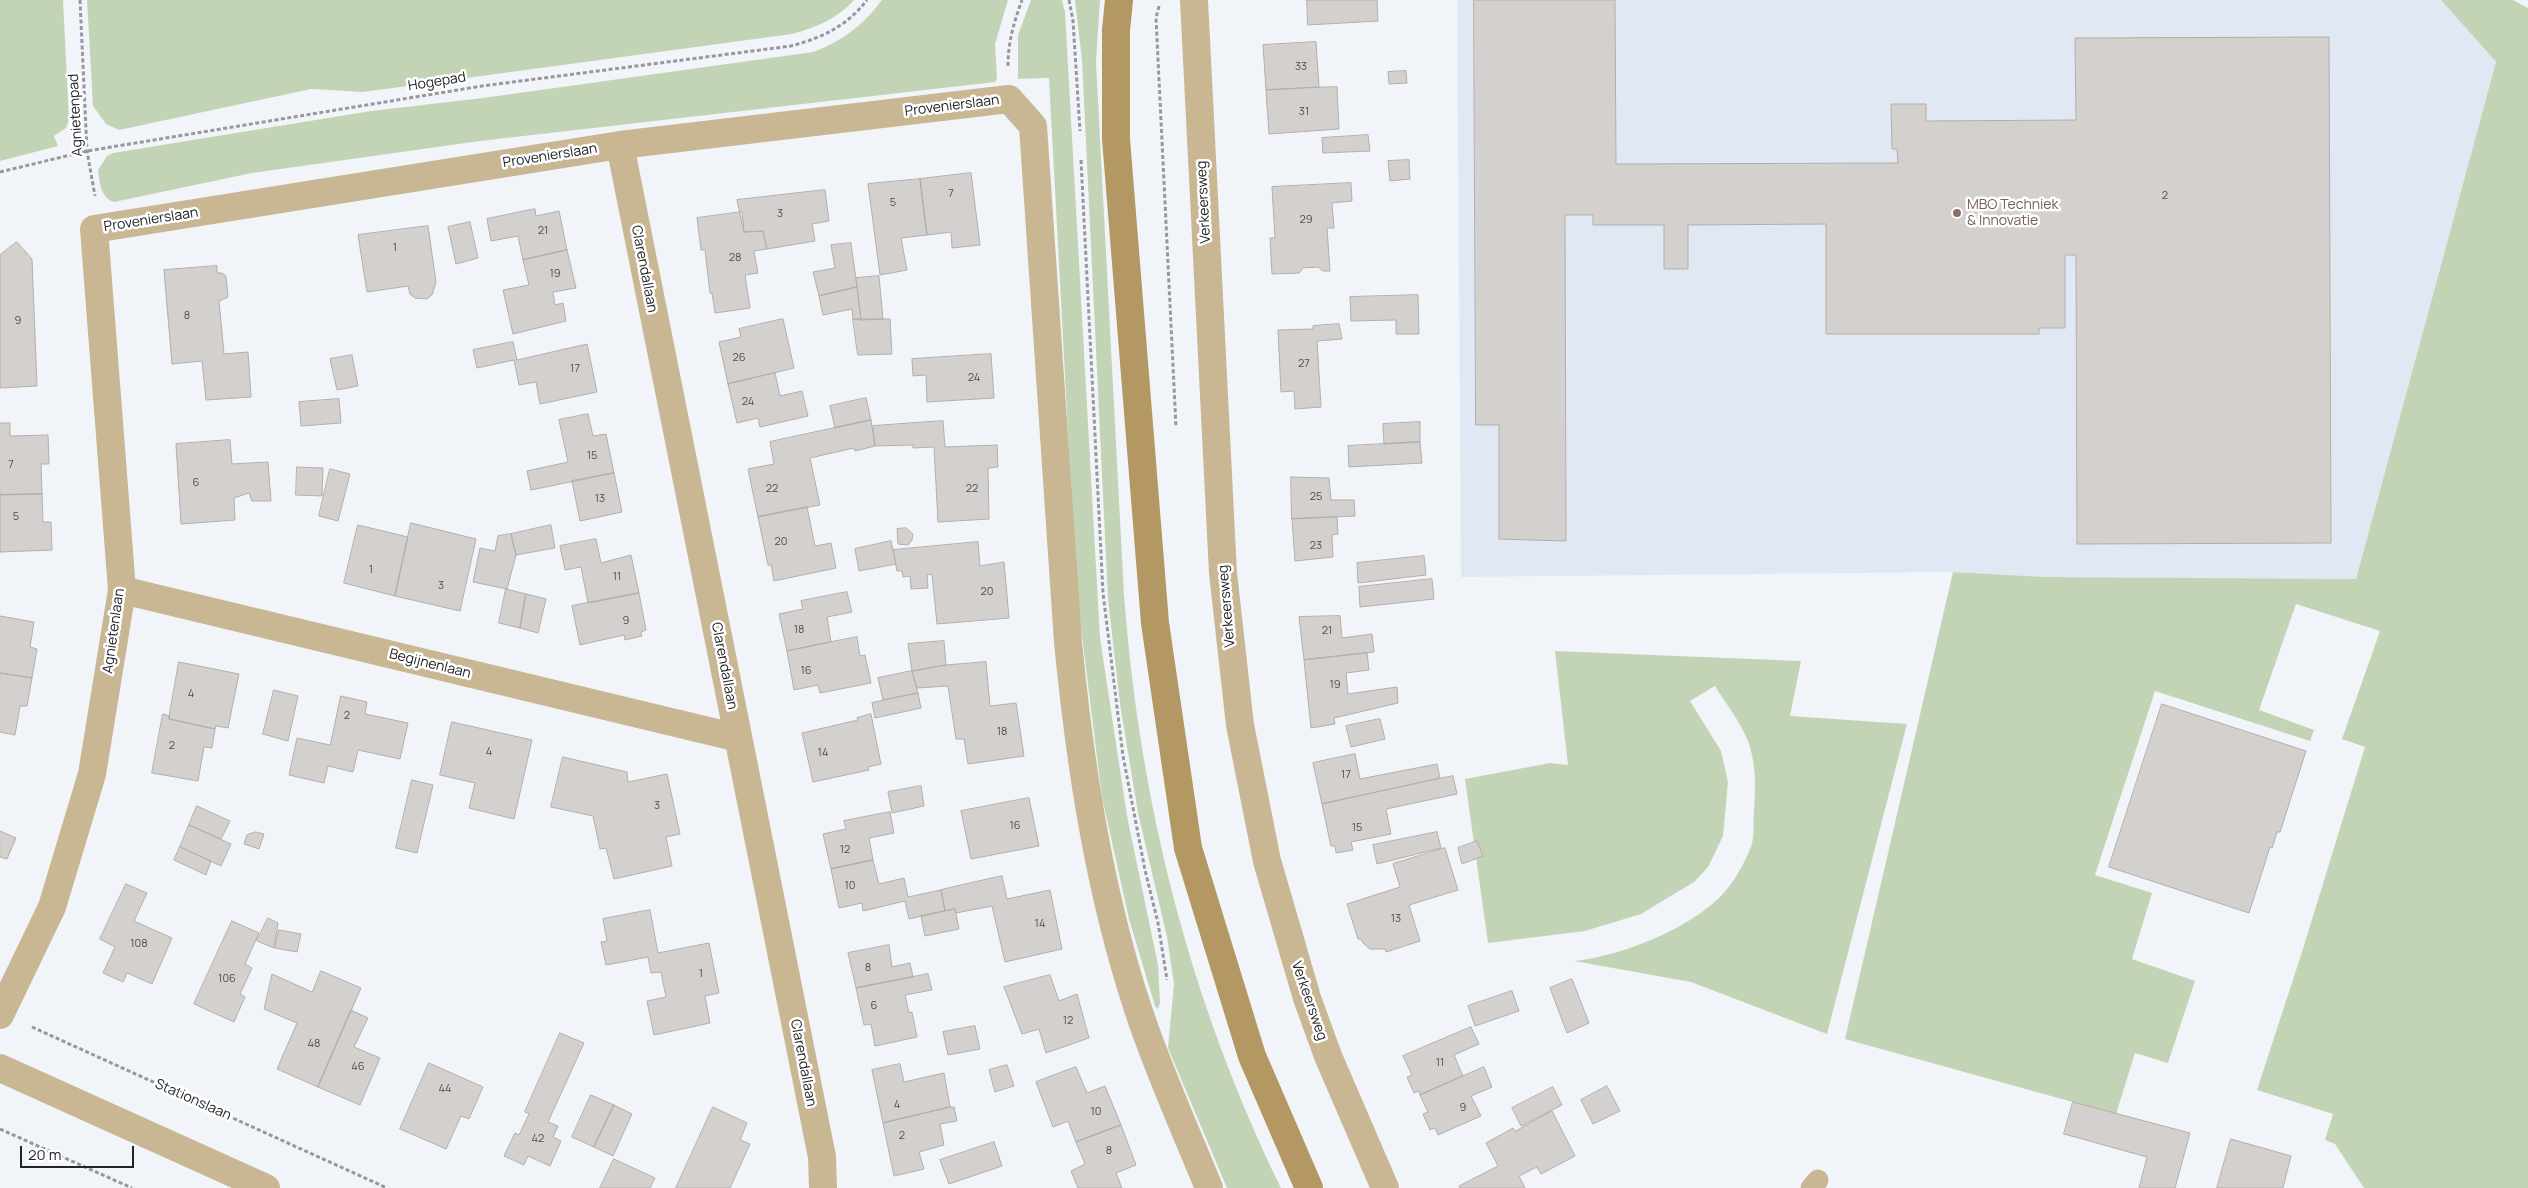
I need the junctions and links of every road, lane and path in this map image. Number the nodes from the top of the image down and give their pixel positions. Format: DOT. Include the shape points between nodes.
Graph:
graph roads {
  1 [pos="80,0"];
  2 [pos="867,0"];
  3 [pos="1022,0"];
  4 [pos="1069,0"];
  5 [pos="1119,0"];
  6 [pos="1125,0"];
  7 [pos="1194,0"];
  8 [pos="1116,30"];
  9 [pos="1009,99"];
  10 [pos="1080,134"];
  11 [pos="620,145"];
  12 [pos="87,151"];
  13 [pos="1081,154"];
  14 [pos="0,172"];
  15 [pos="94,229"];
  16 [pos="122,590"];
  17 [pos="738,738"];
  18 [pos="1167,986"];
  19 [pos="0,1014"];
  20 [pos="0,1068"];
  21 [pos="0,1129"];
  22 [pos="132,1188"];
  23 [pos="266,1188"];
  24 [pos="386,1188"];
  25 [pos="823,1188"];
  26 [pos="1209,1188"];
  27 [pos="1309,1188"];
  28 [pos="1385,1188"];
  1 -- 12 [label="path, Agnietenpad"];
  2 -- 12 [label="path, Hogepad" via="844,23 821,38 791,46 482,86"];
  3 -- 9 [label="path" via="1008,49"];
  4 -- 10 [label="path" via="1074,21"];
  5 -- 8 [label="main road"];
  6 -- 8 [label="main road"];
  7 -- 28 [label="street, Verkeersweg" via="1223,574 1240,725 1267,861 1307,998 1328,1056"];
  8 -- 27 [label="main road" via="1116,139 1154,613 1188,848 1252,1056"];
  9 -- 11 [label="street, Provenierslaan"];
  9 -- 26 [label="street" via="1033,126 1068,642 1089,805 1137,1008"];
  11 -- 15 [label="street, Provenierslaan"];
  11 -- 17 [label="street, Clarendallaan"];
  12 -- 14 [label="path, Hogepad"];
  12 -- 15 [label="path, Agnietenpad" via="96,202"];
  13 -- 18 [label="path" via="1103,593 1123,756 1160,933"];
  15 -- 16 [label="street, Agnietenlaan"];
  16 -- 17 [label="street, Begijnenlaan"];
  16 -- 19 [label="street, Agnietenlaan" via="92,774 52,907"];
  17 -- 25 [label="street, Clarendallaan" via="822,1157"];
  19 -- 24 [label="path, Stationslaan"];
  20 -- 23 [label="street"];
  21 -- 22 [label="path"];
}
